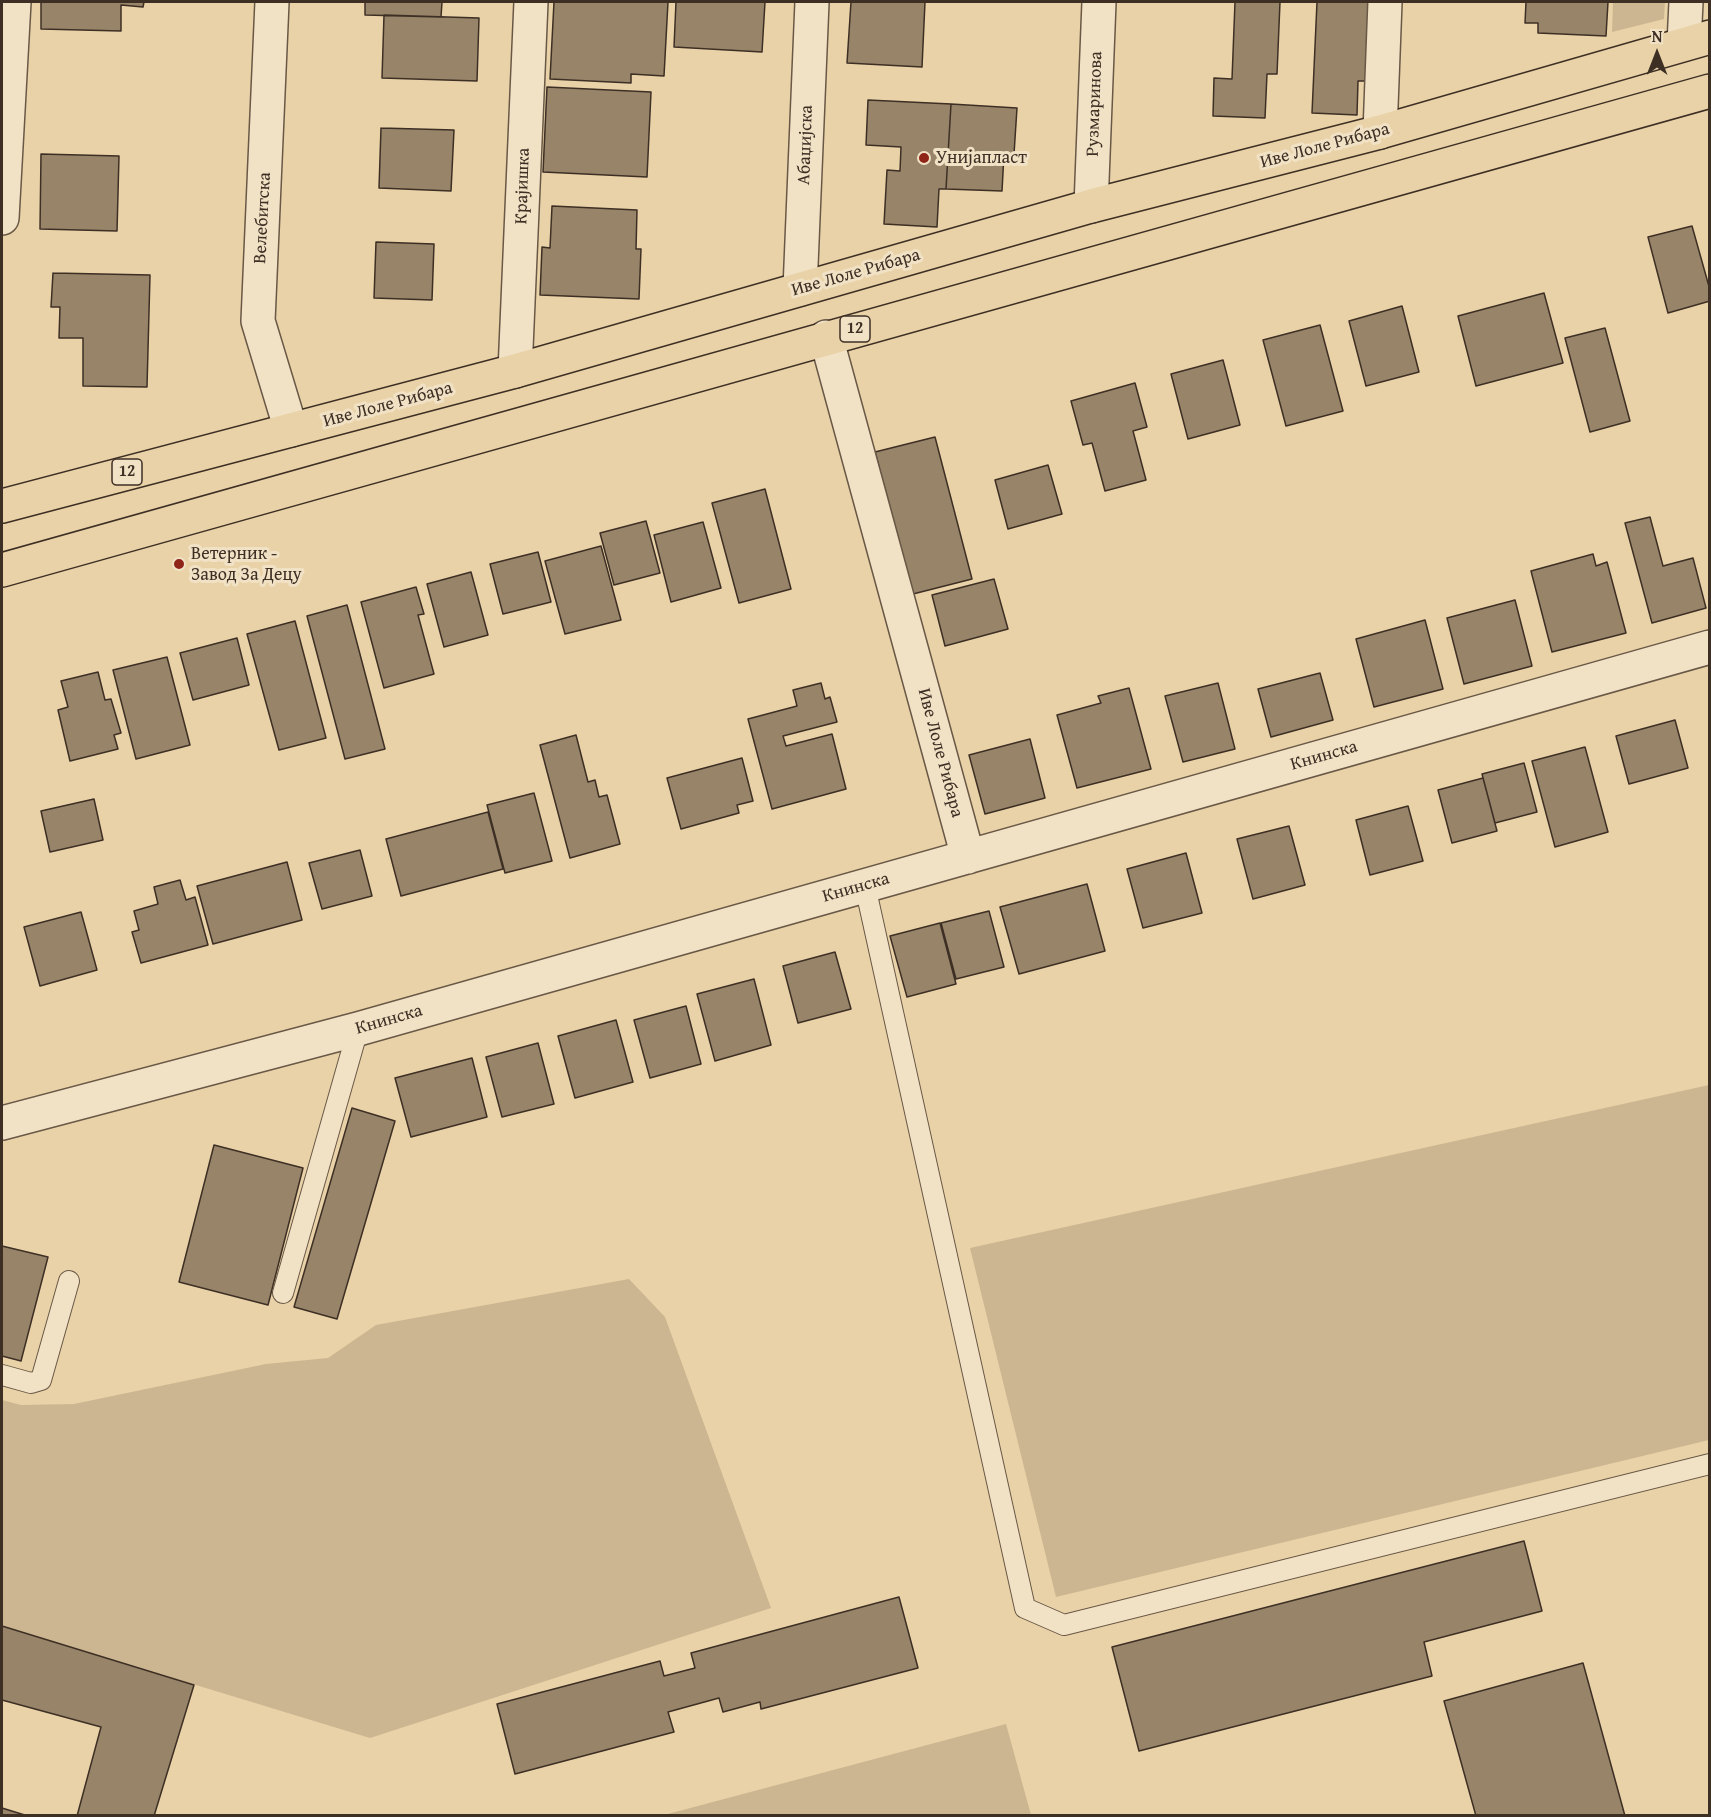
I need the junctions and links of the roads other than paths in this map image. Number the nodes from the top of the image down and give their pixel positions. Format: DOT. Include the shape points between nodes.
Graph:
graph roads {
  1 [pos="14,2"];
  2 [pos="272,2"];
  3 [pos="531,2"];
  4 [pos="812,2"];
  5 [pos="1099,2"];
  6 [pos="1385,2"];
  7 [pos="1686,2"];
  8 [pos="1697,41"];
  9 [pos="1710,91"];
  10 [pos="1380,132"];
  11 [pos="1091,206"];
  12 [pos="2,218"];
  13 [pos="800,289"];
  14 [pos="826,337"];
  15 [pos="515,371"];
  16 [pos="291,430"];
  17 [pos="2,506"];
  18 [pos="2,570"];
  19 [pos="1710,647"];
  20 [pos="968,856"];
  21 [pos="865,886"];
  22 [pos="358,1029"];
  23 [pos="2,1123"];
  24 [pos="69,1281"];
  25 [pos="283,1293"];
  26 [pos="2,1375"];
  27 [pos="1710,1464"];
  1 -- 12 [label="street"];
  2 -- 16 [label="street, Велебитска" via="258,321"];
  3 -- 15 [label="street, Крајишка"];
  4 -- 13 [label="street, Абаџијска"];
  5 -- 11 [label="street, Рузмаринова"];
  6 -- 10 [label="street"];
  7 -- 8 [label="street"];
  8 -- 10 [label="main road, Иве Лоле Рибара / 12"];
  9 -- 14 [label="main road, 12"];
  10 -- 11 [label="main road, Иве Лоле Рибара / 12"];
  11 -- 13 [label="main road, Иве Лоле Рибара / 12"];
  13 -- 15 [label="main road, Иве Лоле Рибара / 12"];
  14 -- 18 [label="main road, 12"];
  14 -- 20 [label="street, Иве Лоле Рибара"];
  15 -- 16 [label="main road, Иве Лоле Рибара / 12"];
  16 -- 17 [label="main road, Иве Лоле Рибара / 12"];
  19 -- 20 [label="street, Книнска"];
  20 -- 21 [label="street, Книнска"];
  21 -- 22 [label="street, Книнска"];
  21 -- 27 [label="lane" via="1025,1608 1064,1625"];
  22 -- 23 [label="street, Книнска"];
  22 -- 25 [label="lane"];
  24 -- 26 [label="lane" via="41,1380 31,1383"];
}
